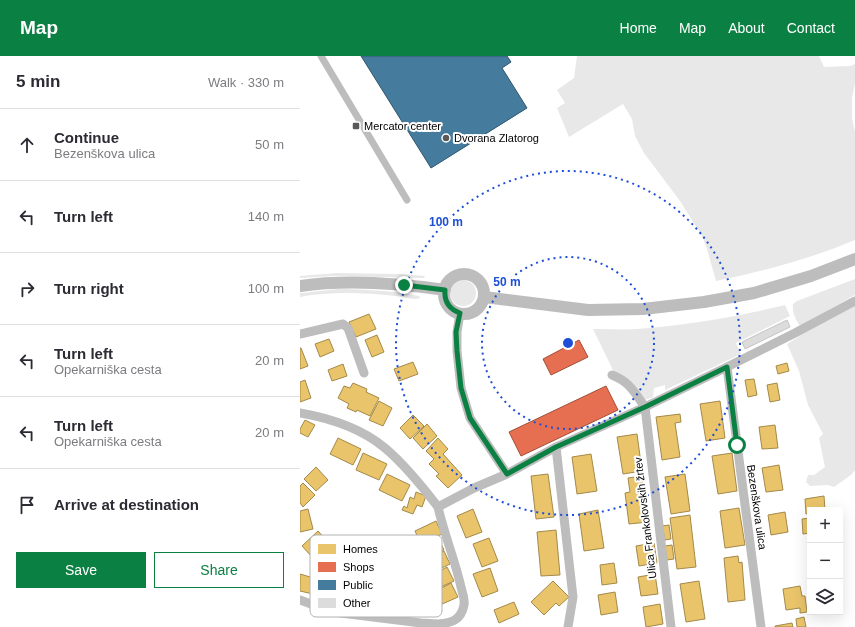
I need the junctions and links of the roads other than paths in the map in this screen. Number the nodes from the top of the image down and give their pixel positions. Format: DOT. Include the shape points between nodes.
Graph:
graph roads {
  1 [pos="321,56"];
  2 [pos="407,200"];
  3 [pos="855,259"];
  4 [pos="300,286"];
  5 [pos="445,290"];
  6 [pos="484,297"];
  7 [pos="855,301"];
  8 [pos="460,313"];
  9 [pos="300,334"];
  10 [pos="727,367"];
  11 [pos="364,373"];
  12 [pos="612,375"];
  13 [pos="645,407"];
  14 [pos="300,413"];
  15 [pos="556,447"];
  16 [pos="507,474"];
  17 [pos="438,507"];
  18 [pos="300,600"];
  19 [pos="310,604"];
  20 [pos="369,617"];
  21 [pos="568,627"];
  22 [pos="670,627"];
  23 [pos="761,627"];
  1 -- 2 [label="street"];
  3 -- 6 [label="street" via="811,276 754,293 643,309 588,310"];
  4 -- 5 [label="street" via="343,282"];
  5 -- 6 [label="street" via="450,280 466,274 481,284"];
  5 -- 8 [label="street" via="444,296 449,307"];
  6 -- 8 [label="street" via="478,308 472,312"];
  7 -- 10 [label="street"];
  8 -- 16 [label="street" via="456,332 461,388 470,418"];
  9 -- 11 [label="street" via="343,324 348,328"];
  10 -- 13 [label="street"];
  10 -- 23 [label="street, Bezenškova ulica"];
  12 -- 13 [label="street" via="624,380"];
  13 -- 15 [label="street"];
  13 -- 22 [label="street, Ulica Frankolovskih žrtev"];
  14 -- 17 [label="street" via="355,429 384,447 423,487"];
  15 -- 16 [label="street"];
  15 -- 21 [label="street" via="573,597"];
  16 -- 17 [label="street"];
  17 -- 20 [label="street" via="465,603 457,619 438,624"];
  18 -- 19 [label="street"];
}
